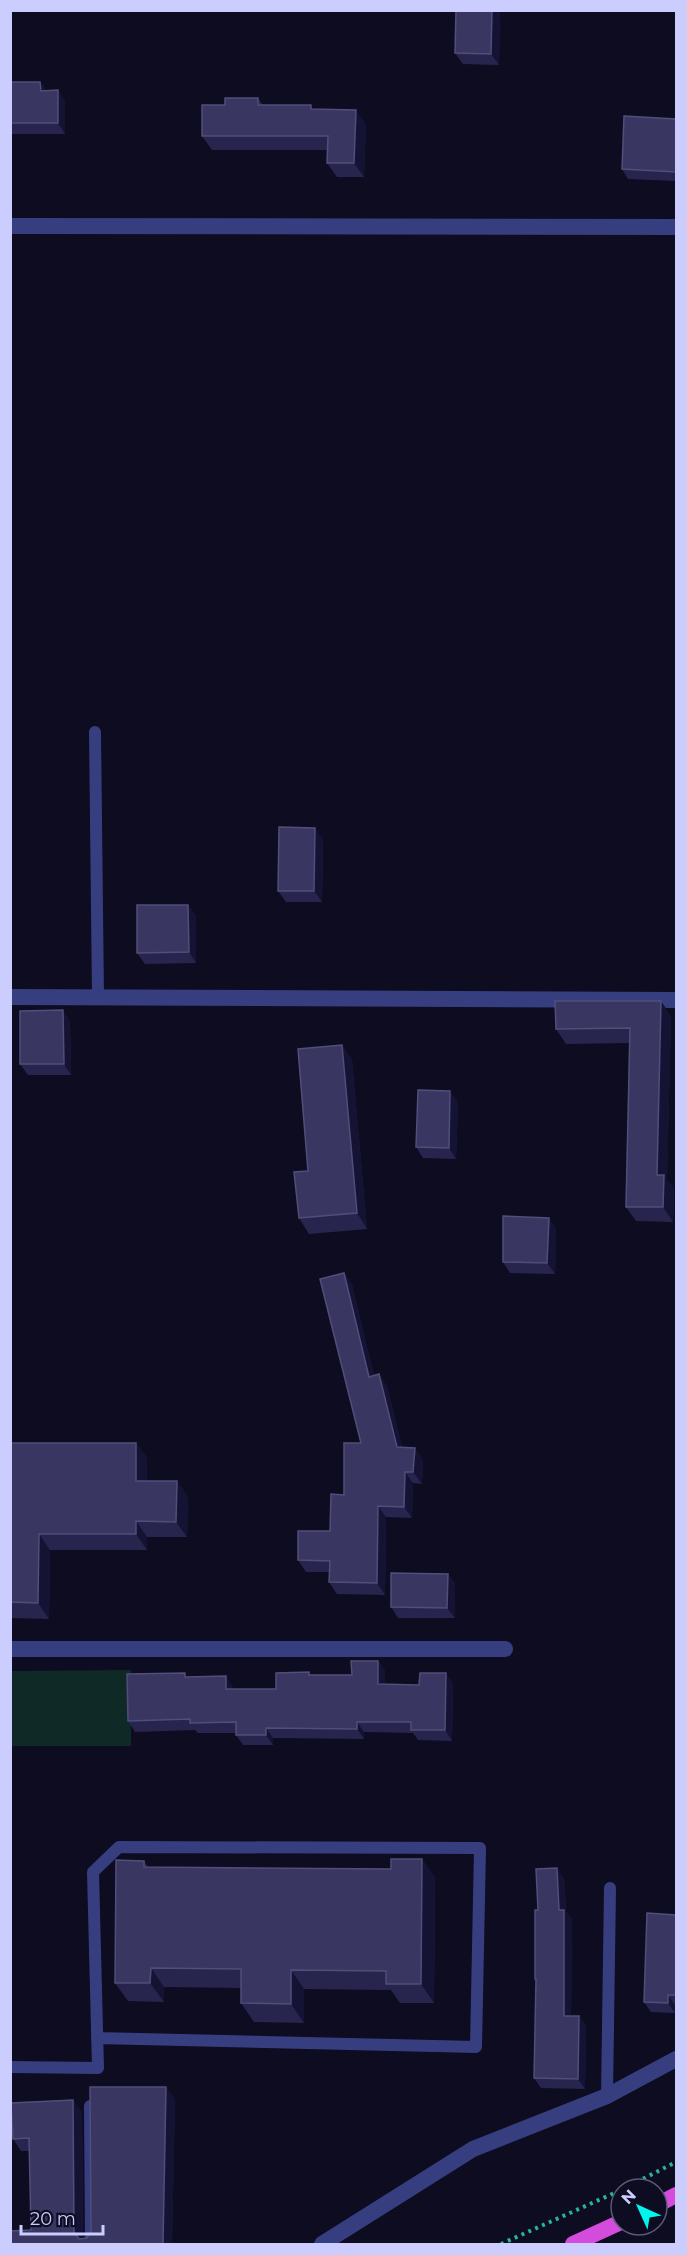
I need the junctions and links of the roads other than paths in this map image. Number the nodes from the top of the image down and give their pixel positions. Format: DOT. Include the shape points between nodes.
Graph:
graph roads {
  1 [pos="10,226"];
  2 [pos="676,227"];
  3 [pos="96,732"];
  4 [pos="10,997"];
  5 [pos="98,997"];
  6 [pos="676,1000"];
  7 [pos="505,1649"];
  8 [pos="10,1650"];
  9 [pos="610,1888"];
  10 [pos="97,2038"];
  11 [pos="676,2059"];
  12 [pos="10,2067"];
  13 [pos="608,2096"];
  14 [pos="90,2106"];
  15 [pos="609,2228"];
  16 [pos="91,2244"];
  17 [pos="322,2244"];
  18 [pos="573,2244"];
  1 -- 2 [label="street"];
  3 -- 5 [label="lane"];
  4 -- 5 [label="street"];
  5 -- 6 [label="street"];
  7 -- 8 [label="street"];
  9 -- 13 [label="lane"];
  10 -- 10 [label="lane" via="93,1872 118,1847 480,1848 476,2046"];
  10 -- 12 [label="lane" via="98,2068"];
  11 -- 13 [label="street"];
  13 -- 17 [label="street" via="473,2149"];
  14 -- 16 [label="lane"];
  15 -- 18 [label="highway"];
}
